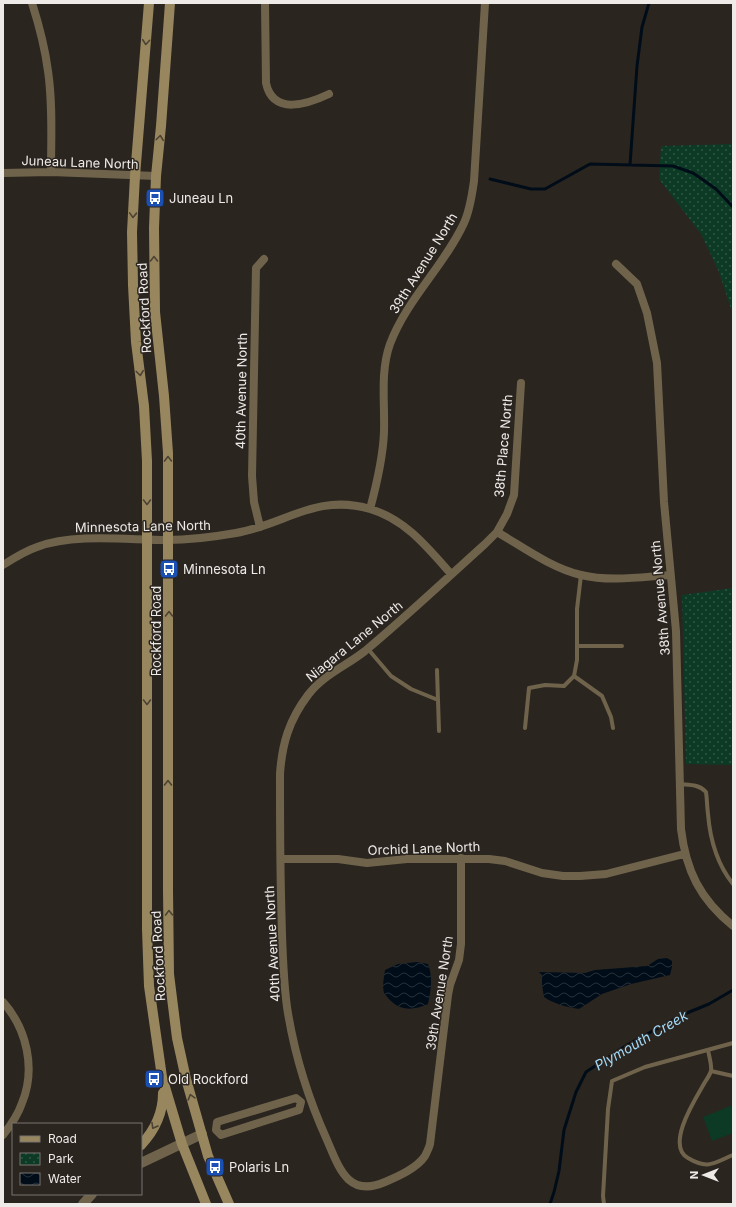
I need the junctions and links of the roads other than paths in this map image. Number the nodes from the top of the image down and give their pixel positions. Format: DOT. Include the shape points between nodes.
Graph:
graph roads {
  1 [pos="32,3"];
  2 [pos="149,3"];
  3 [pos="170,3"];
  4 [pos="265,3"];
  5 [pos="485,3"];
  6 [pos="329,94"];
  7 [pos="51,172"];
  8 [pos="3,173"];
  9 [pos="135,176"];
  10 [pos="156,176"];
  11 [pos="264,259"];
  12 [pos="616,264"];
  13 [pos="521,383"];
  14 [pos="370,509"];
  15 [pos="260,527"];
  16 [pos="497,532"];
  17 [pos="147,540"];
  18 [pos="169,540"];
  19 [pos="3,565"];
  20 [pos="451,574"];
  21 [pos="581,575"];
  22 [pos="670,575"];
  23 [pos="577,646"];
  24 [pos="622,646"];
  25 [pos="368,649"];
  26 [pos="437,670"];
  27 [pos="574,676"];
  28 [pos="438,700"];
  29 [pos="525,728"];
  30 [pos="613,728"];
  31 [pos="439,731"];
  32 [pos="680,784"];
  33 [pos="280,798"];
  34 [pos="684,854"];
  35 [pos="460,858"];
  36 [pos="280,860"];
  37 [pos="733,884"];
  38 [pos="733,926"];
  39 [pos="3,1002"];
  40 [pos="733,1043"];
  41 [pos="708,1050"];
  42 [pos="711,1071"];
  43 [pos="733,1076"];
  44 [pos="162,1077"];
  45 [pos="310,1099"];
  46 [pos="301,1102"];
  47 [pos="12,1123"];
  48 [pos="12,1124"];
  49 [pos="216,1130"];
  50 [pos="202,1134"];
  51 [pos="3,1135"];
  52 [pos="142,1144"];
  53 [pos="182,1144"];
  54 [pos="733,1154"];
  55 [pos="142,1163"];
  56 [pos="408,1170"];
  57 [pos="91,1195"];
  58 [pos="83,1204"];
  59 [pos="206,1204"];
  60 [pos="229,1204"];
  61 [pos="604,1204"];
  1 -- 7 [label="street" via="48,73"];
  2 -- 9 [label="main road, Rockford Road, one-way"];
  10 -- 3 [label="main road, Rockford Road, one-way"];
  4 -- 6 [label="street" via="266,83 272,98 287,105 314,101"];
  5 -- 14 [label="street, 39th Avenue North" via="471,202 461,228 407,310 390,346 384,385 383,458"];
  7 -- 8 [label="street, Juneau Lane North"];
  7 -- 9 [label="street, Juneau Lane North"];
  9 -- 10 [label="street, Juneau Lane North"];
  9 -- 17 [label="main road, Rockford Road, one-way" via="133,285 136,342 144,406"];
  18 -- 10 [label="main road, Rockford Road, one-way" via="168,454 155,312"];
  11 -- 15 [label="street, 40th Avenue North" via="256,268 252,476 254,502"];
  12 -- 22 [label="street, 38th Avenue North" via="637,284 648,313 654,343"];
  13 -- 16 [label="street, 38th Place North" via="514,495"];
  14 -- 15 [label="street, Minnesota Lane North" via="344,504 321,506 300,511"];
  14 -- 20 [label="street, Minnesota Lane North" via="407,528"];
  15 -- 18 [label="street, Minnesota Lane North" via="210,538"];
  16 -- 20 [label="street, Niagara Lane North"];
  16 -- 21 [label="street" via="548,562"];
  17 -- 18 [label="street, Minnesota Lane North"];
  17 -- 19 [label="street, Minnesota Lane North" via="62,540 38,546"];
  17 -- 44 [label="main road, Rockford Road, one-way" via="147,929 149,986"];
  50 -- 18 [label="main road, Rockford Road, one-way" via="186,1079 170,974"];
  20 -- 25 [label="street, Niagara Lane North"];
  21 -- 22 [label="street" via="599,578"];
  21 -- 23 [label="lane" via="576,609"];
  22 -- 32 [label="street, 38th Avenue North" via="676,631"];
  23 -- 24 [label="lane"];
  23 -- 27 [label="lane"];
  25 -- 28 [label="lane" via="391,676 411,689"];
  25 -- 33 [label="street, Niagara Lane North" via="323,680 308,695 296,713 287,732 282,752"];
  26 -- 28 [label="lane"];
  27 -- 29 [label="lane" via="564,686 545,685 529,688"];
  27 -- 30 [label="lane" via="602,696"];
  28 -- 31 [label="lane"];
  32 -- 34 [label="street, 38th Avenue North"];
  32 -- 37 [label="lane" via="697,786 706,792 711,839 725,873"];
  33 -- 36 [label="street, 40th Avenue North"];
  34 -- 35 [label="street, Orchid Lane North" via="606,874 580,876 542,873 489,858"];
  34 -- 38 [label="street, 38th Avenue North" via="697,886 708,902"];
  35 -- 36 [label="street, Orchid Lane North" via="407,858 367,863"];
  35 -- 56 [label="street, 39th Avenue North" via="461,944 459,960 448,995 430,1144 426,1155"];
  36 -- 45 [label="street, 40th Avenue North" via="283,971 287,1008 294,1045"];
  39 -- 47 [label="street" via="19,1026 26,1045 29,1068 22,1103"];
  40 -- 41 [label="lane"];
  41 -- 42 [label="lane"];
  41 -- 61 [label="lane" via="645,1067 612,1081 608,1110"];
  42 -- 43 [label="lane"];
  42 -- 54 [label="lane" via="681,1132 679,1144 683,1156 696,1163 708,1165"];
  44 -- 52 [label="main road, one-way" via="163,1104 160,1117"];
  44 -- 53 [label="main road, Rockford Road"];
  45 -- 46 [label="street"];
  45 -- 56 [label="street, 40th Avenue North" via="344,1176 362,1187 375,1186"];
  46 -- 49 [label="street" via="296,1098 217,1122"];
  46 -- 49 [label="street" via="300,1110 221,1135"];
  48 -- 51 [label="street"];
  49 -- 50 [label="street"];
  50 -- 53 [label="street"];
  50 -- 60 [label="main road, Rockford Road" via="208,1156"];
  53 -- 55 [label="street"];
  53 -- 59 [label="main road, Rockford Road"];
  57 -- 58 [label="street"];
}
